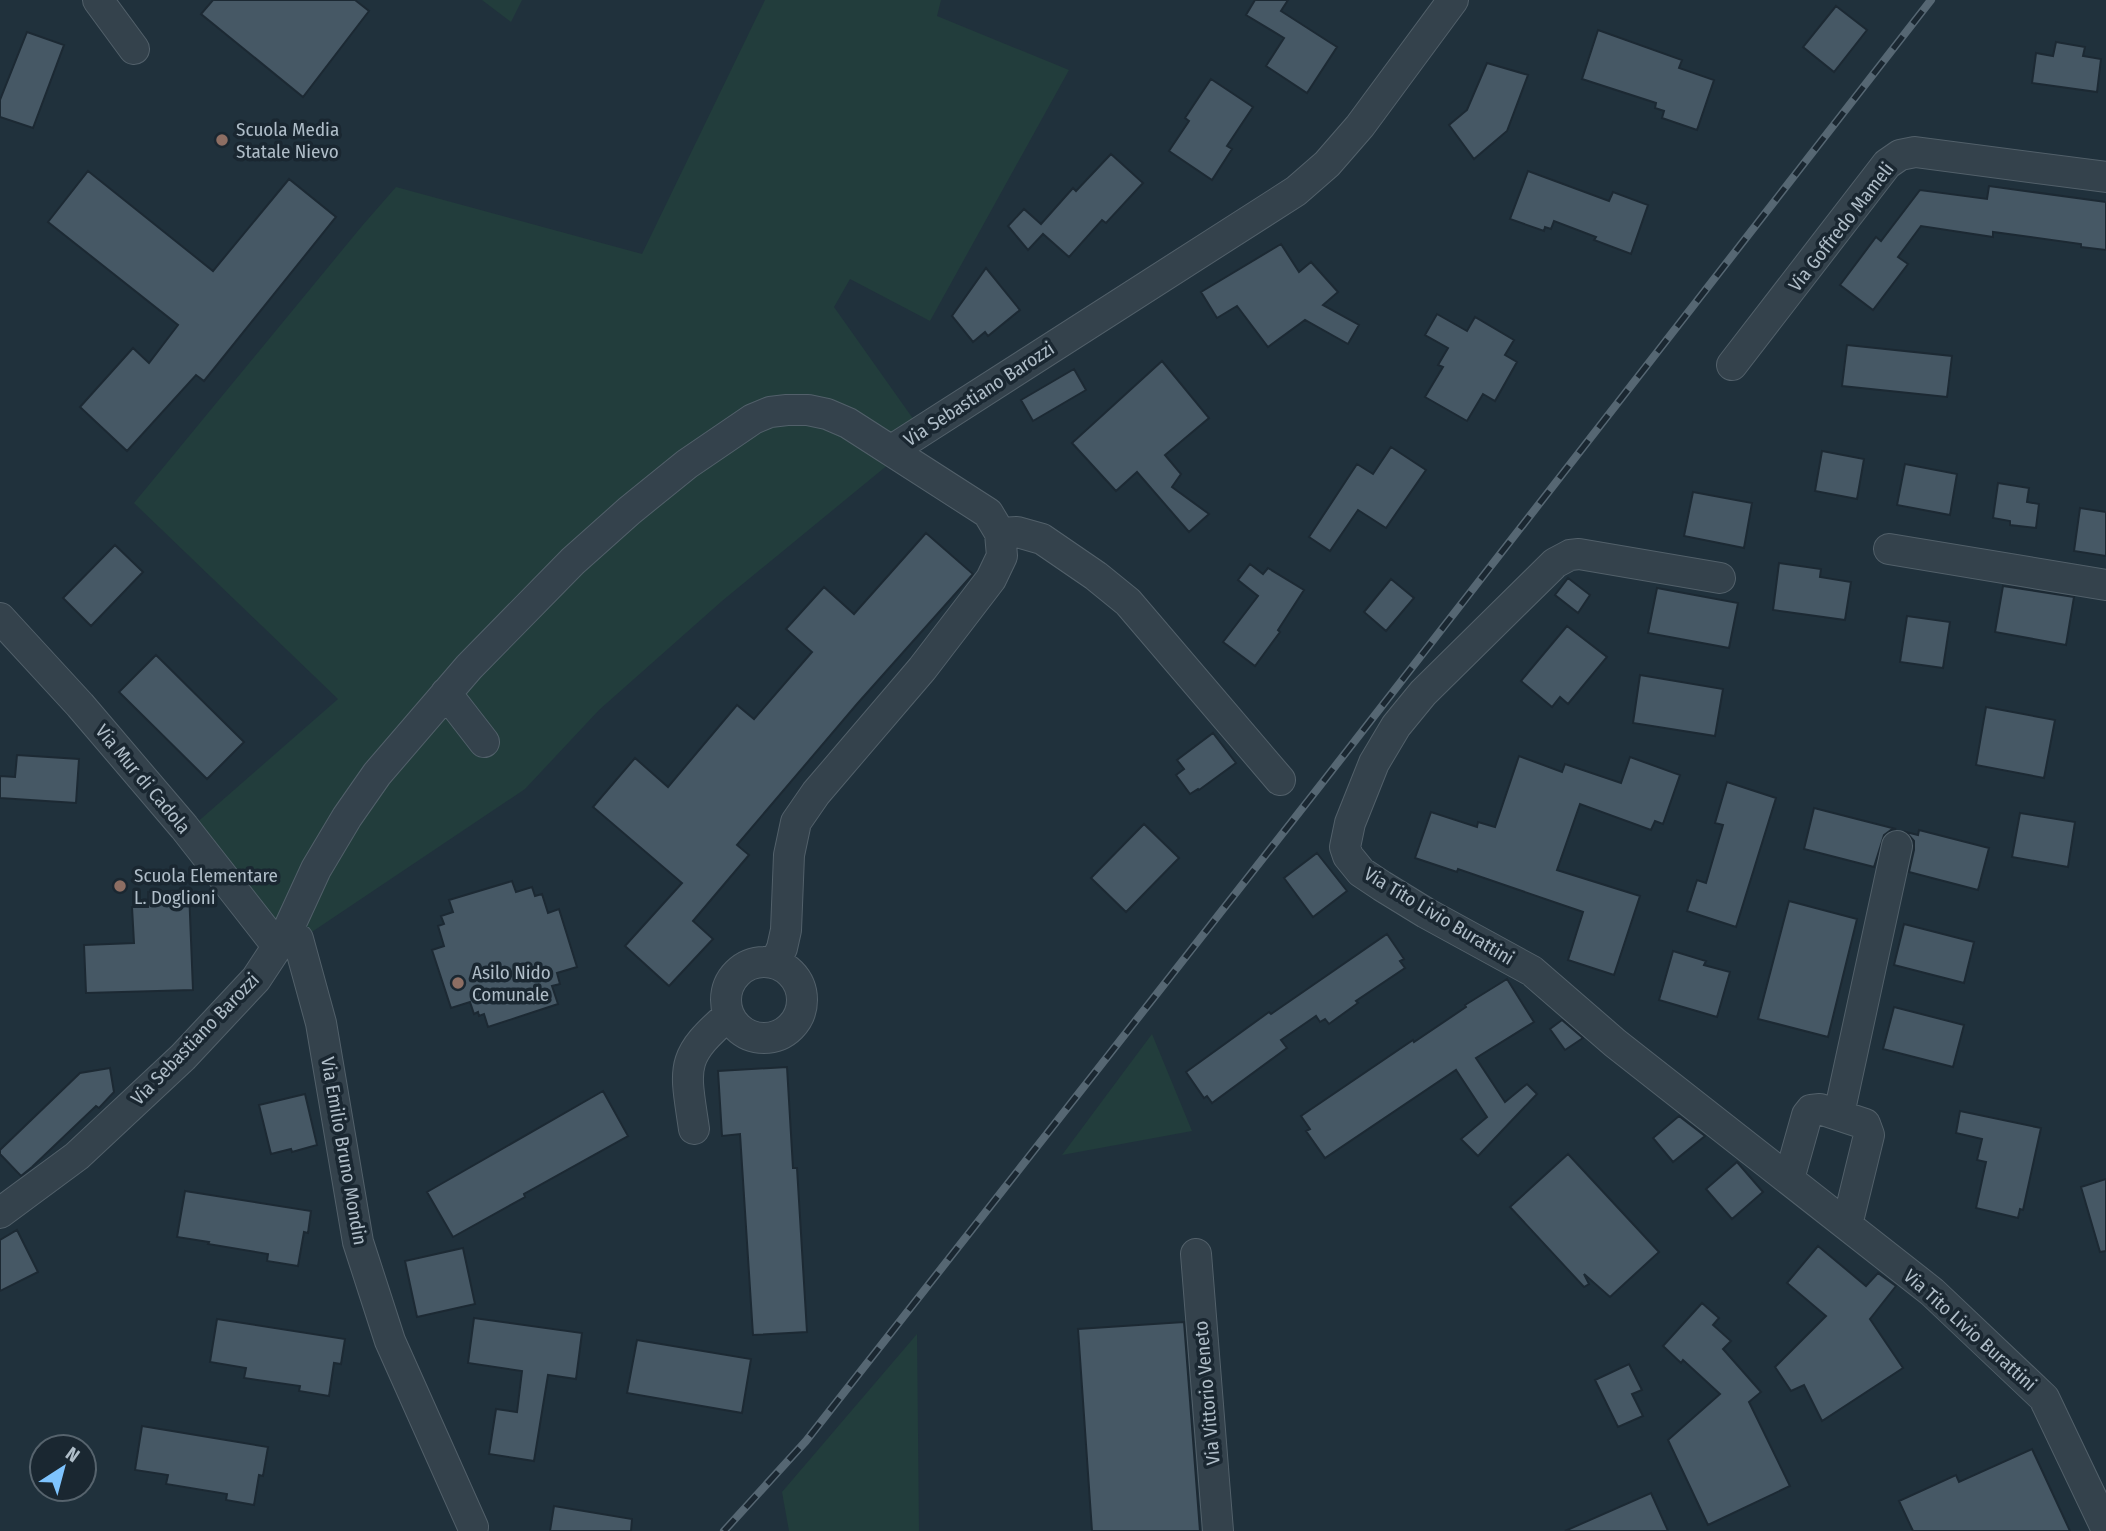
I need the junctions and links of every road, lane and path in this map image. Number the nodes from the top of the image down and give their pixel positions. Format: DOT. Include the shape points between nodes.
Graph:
graph roads {
  1 [pos="1453,0"];
  2 [pos="106,10"];
  3 [pos="134,49"];
  4 [pos="2106,177"];
  5 [pos="1732,365"];
  6 [pos="892,450"];
  7 [pos="1000,533"];
  8 [pos="1889,549"];
  9 [pos="1720,578"];
  10 [pos="2106,585"];
  11 [pos="0,618"];
  12 [pos="446,693"];
  13 [pos="484,741"];
  14 [pos="1280,780"];
  15 [pos="1897,846"];
  16 [pos="282,939"];
  17 [pos="775,963"];
  18 [pos="729,1015"];
  19 [pos="1839,1114"];
  20 [pos="694,1129"];
  21 [pos="1789,1179"];
  22 [pos="0,1213"];
  23 [pos="1847,1225"];
  24 [pos="1196,1254"];
  25 [pos="473,1527"];
  26 [pos="2106,1528"];
  27 [pos="1218,1531"];
  1 -- 6 [label="street, Via Sebastiano Barozzi" via="1360,126 1296,191"];
  2 -- 3 [label="street"];
  4 -- 5 [label="street, Via Goffredo Mameli" via="1914,152 1900,155 1887,164"];
  6 -- 7 [label="street" via="988,513"];
  6 -- 12 [label="street, Via Sebastiano Barozzi" via="827,414 787,410 752,419 687,464 573,561"];
  7 -- 14 [label="street" via="1042,539 1128,602"];
  7 -- 17 [label="street" via="1002,556 991,579 796,821 789,855 786,930"];
  8 -- 10 [label="street"];
  9 -- 21 [label="street, Via Tito Livio Burattini" via="1579,554 1555,563 1423,693 1396,726 1374,763 1345,847 1353,864 1381,886 1532,971"];
  11 -- 16 [label="street, Via Mur di Cadola"];
  12 -- 13 [label="street"];
  12 -- 16 [label="street, Via Sebastiano Barozzi" via="347,817"];
  15 -- 19 [label="street"];
  16 -- 22 [label="street, Via Sebastiano Barozzi" via="256,979 183,1057 77,1156"];
  16 -- 25 [label="street, Via Emilio Bruno Mondin" via="298,939 321,1023 358,1242 390,1341"];
  17 -- 18 [label="street" via="751,964 732,979 727,990"];
  17 -- 18 [label="street" via="787,969 801,989 802,1002 793,1025 771,1037 758,1037 746,1033"];
  18 -- 20 [label="street" via="694,1048 688,1065"];
  19 -- 21 [label="street" via="1817,1108 1808,1112"];
  19 -- 23 [label="street" via="1861,1121 1868,1131"];
  21 -- 23 [label="street, Via Tito Livio Burattini"];
  23 -- 26 [label="street, Via Tito Livio Burattini" via="1932,1292 2044,1398"];
  24 -- 27 [label="street, Via Vittorio Veneto"];
}
